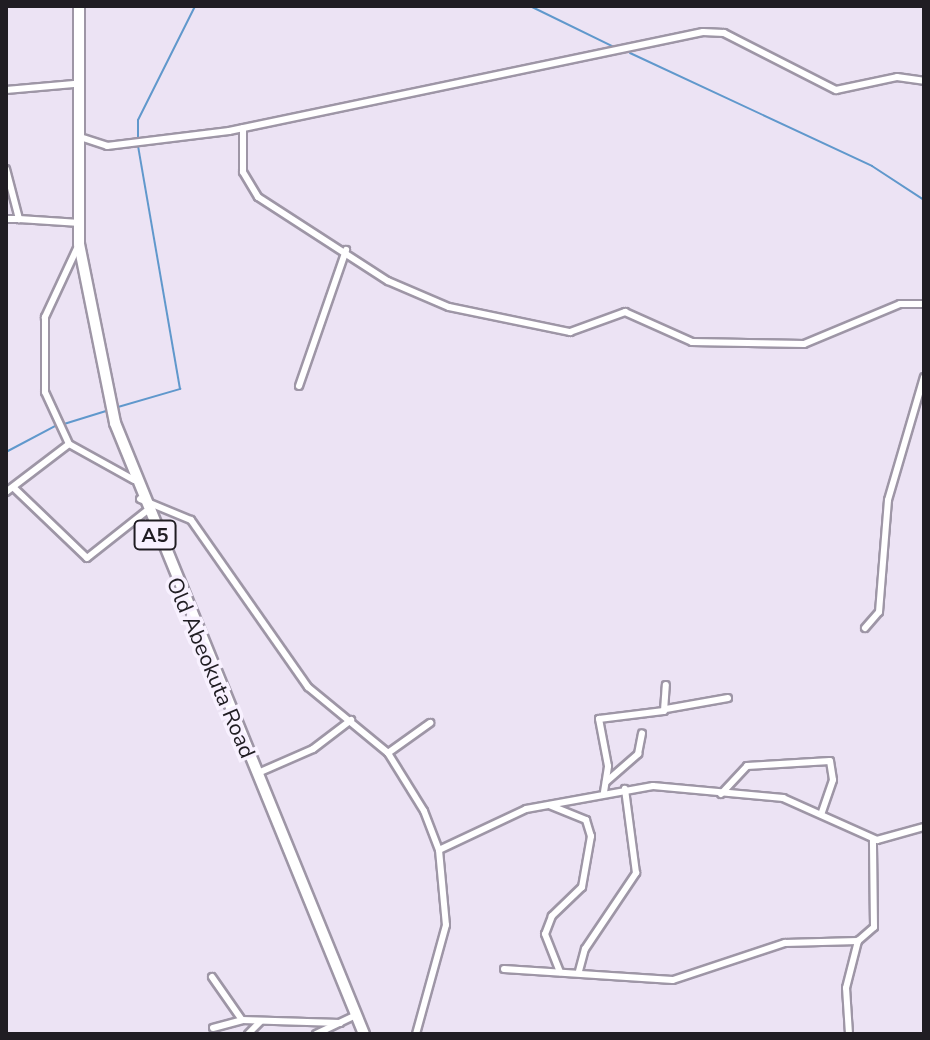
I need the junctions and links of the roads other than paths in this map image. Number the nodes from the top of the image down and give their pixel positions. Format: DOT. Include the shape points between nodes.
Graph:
graph roads {
  1 [pos="79,6"];
  2 [pos="924,81"];
  3 [pos="74,84"];
  4 [pos="6,90"];
  5 [pos="243,128"];
  6 [pos="74,134"];
  7 [pos="6,169"];
  8 [pos="6,219"];
  9 [pos="19,219"];
  10 [pos="80,223"];
  11 [pos="79,244"];
  12 [pos="346,250"];
  13 [pos="924,304"];
  14 [pos="924,377"];
  15 [pos="299,386"];
  16 [pos="69,444"];
  17 [pos="134,480"];
  18 [pos="14,488"];
  19 [pos="6,492"];
  20 [pos="140,499"];
  21 [pos="145,512"];
  22 [pos="865,628"];
  23 [pos="666,685"];
  24 [pos="728,698"];
  25 [pos="666,709"];
  26 [pos="351,720"];
  27 [pos="430,723"];
  28 [pos="642,733"];
  29 [pos="388,753"];
  30 [pos="255,774"];
  31 [pos="606,782"];
  32 [pos="625,789"];
  33 [pos="604,792"];
  34 [pos="721,794"];
  35 [pos="545,804"];
  36 [pos="821,814"];
  37 [pos="924,827"];
  38 [pos="873,839"];
  39 [pos="439,850"];
  40 [pos="858,941"];
  41 [pos="504,969"];
  42 [pos="579,971"];
  43 [pos="560,972"];
  44 [pos="212,977"];
  45 [pos="356,1015"];
  46 [pos="242,1020"];
  47 [pos="260,1022"];
  48 [pos="340,1023"];
  49 [pos="213,1028"];
  50 [pos="248,1034"];
  51 [pos="316,1034"];
  52 [pos="364,1034"];
  53 [pos="416,1034"];
  54 [pos="849,1034"];
  1 -- 3 [label="highway, Old Abeokuta Road / A5"];
  2 -- 5 [label="street" via="897,77 836,90 724,33 703,32"];
  3 -- 4 [label="street"];
  3 -- 6 [label="highway, Old Abeokuta Road / A5"];
  5 -- 6 [label="street" via="118,146"];
  5 -- 12 [label="street" via="247,186"];
  6 -- 10 [label="highway, Old Abeokuta Road / A5"];
  7 -- 9 [label="street"];
  8 -- 9 [label="street"];
  9 -- 10 [label="street"];
  10 -- 11 [label="highway, Old Abeokuta Road / A5"];
  11 -- 16 [label="street" via="62,270 39,349 45,392"];
  11 -- 17 [label="highway, Old Abeokuta Road / A5" via="105,386"];
  12 -- 13 [label="street" via="388,281 449,307 570,332 625,312 692,342 804,344 900,304"];
  12 -- 15 [label="street"];
  14 -- 22 [label="street" via="888,500 879,612"];
  16 -- 17 [label="street"];
  16 -- 18 [label="street"];
  17 -- 20 [label="highway, Old Abeokuta Road / A5"];
  18 -- 19 [label="street"];
  18 -- 21 [label="street" via="87,558"];
  20 -- 21 [label="highway, Old Abeokuta Road / A5"];
  20 -- 26 [label="street" via="191,520 308,687"];
  21 -- 30 [label="highway, Old Abeokuta Road / A5"];
  23 -- 25 [label="street"];
  24 -- 25 [label="street"];
  25 -- 31 [label="street" via="599,719"];
  26 -- 29 [label="street"];
  26 -- 30 [label="street" via="313,749"];
  27 -- 29 [label="street"];
  28 -- 31 [label="street" via="638,754"];
  29 -- 39 [label="street"];
  30 -- 45 [label="highway, Old Abeokuta Road / A5"];
  31 -- 33 [label="street"];
  32 -- 33 [label="street"];
  32 -- 34 [label="street" via="683,786"];
  32 -- 42 [label="street" via="636,873 585,949"];
  33 -- 35 [label="street"];
  34 -- 36 [label="street" via="783,798"];
  34 -- 36 [label="street" via="747,766 830,761 833,780"];
  35 -- 39 [label="street"];
  35 -- 43 [label="street" via="586,820 591,836 582,887 552,916 545,934"];
  36 -- 38 [label="street"];
  37 -- 38 [label="street"];
  38 -- 40 [label="street" via="874,927"];
  39 -- 53 [label="street" via="445,943"];
  40 -- 42 [label="street" via="785,943 673,980"];
  40 -- 54 [label="street" via="844,997"];
  41 -- 43 [label="street"];
  42 -- 43 [label="street"];
  44 -- 46 [label="street"];
  45 -- 48 [label="street"];
  45 -- 52 [label="highway, Old Abeokuta Road / A5"];
  46 -- 47 [label="street"];
  46 -- 49 [label="street"];
  47 -- 48 [label="street"];
  47 -- 50 [label="street"];
  48 -- 51 [label="street"];
}
